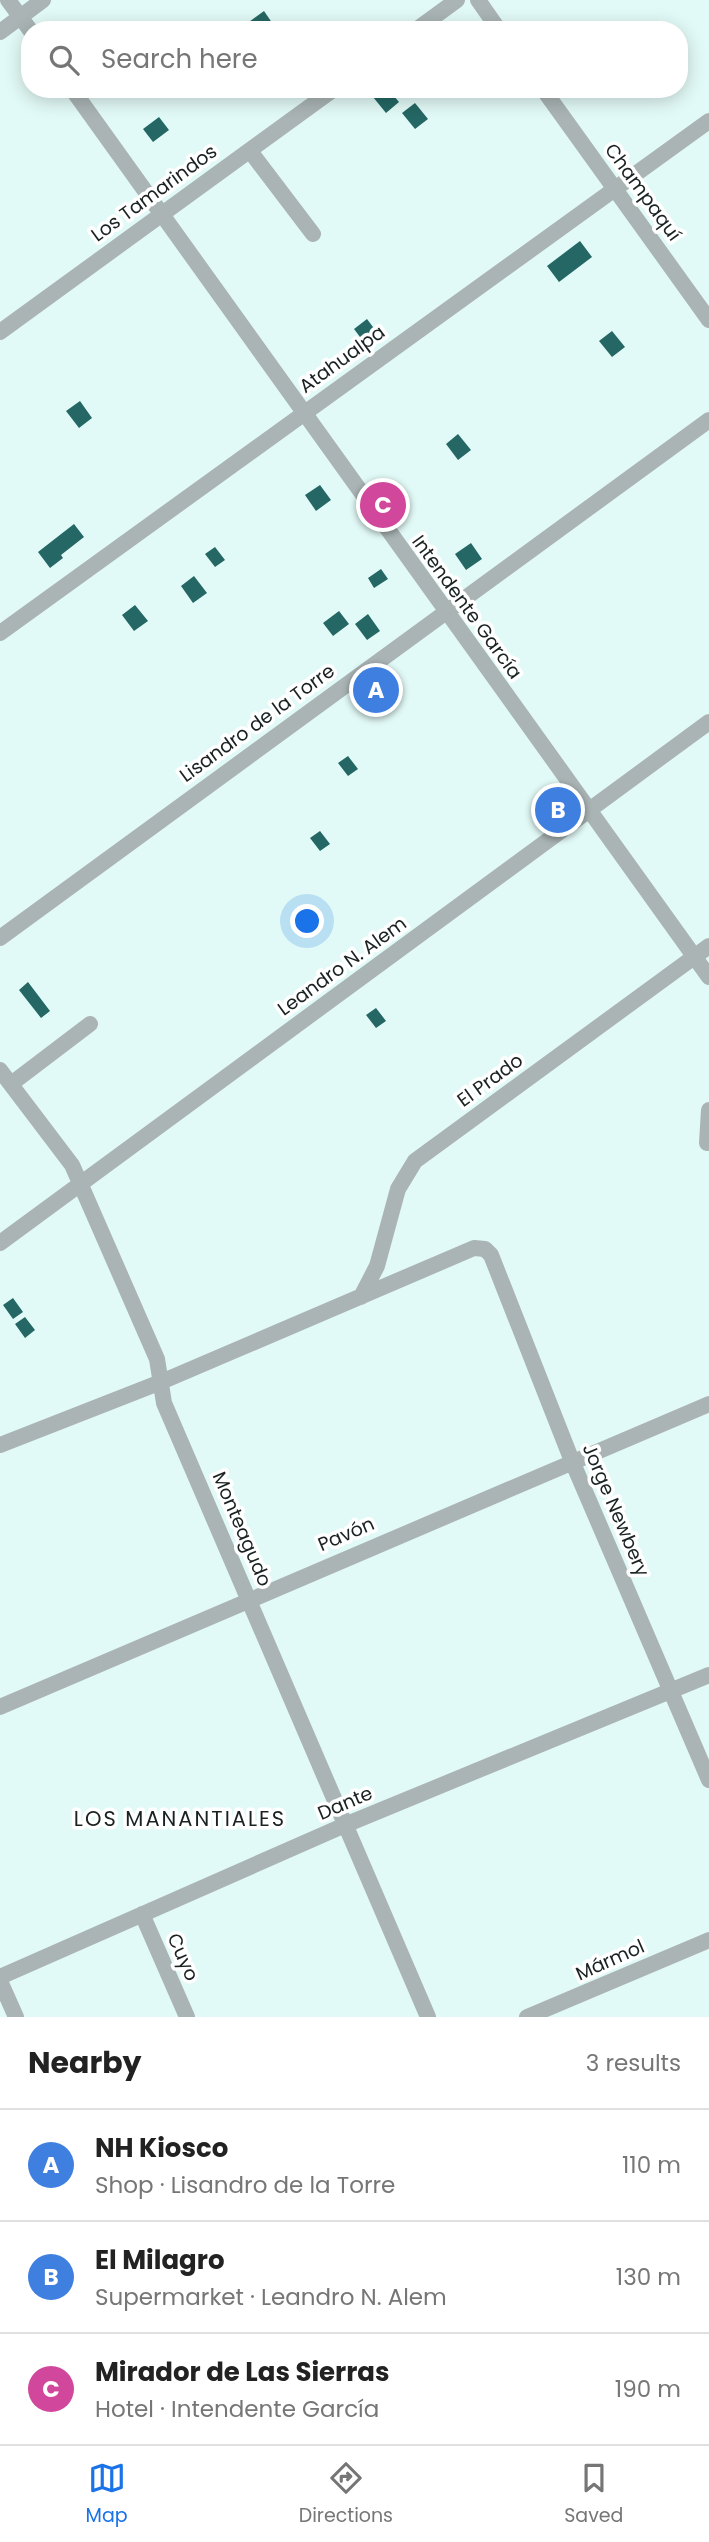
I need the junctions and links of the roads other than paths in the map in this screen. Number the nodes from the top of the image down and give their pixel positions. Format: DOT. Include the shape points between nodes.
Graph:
graph roads {
  1 [pos="8,0"];
  2 [pos="43,0"];
  3 [pos="457,0"];
  4 [pos="478,0"];
  5 [pos="23,21"];
  6 [pos="27,21"];
  7 [pos="428,21"];
  8 [pos="493,21"];
  9 [pos="21,25"];
  10 [pos="0,32"];
  11 [pos="78,98"];
  12 [pos="322,98"];
  13 [pos="550,98"];
  14 [pos="709,121"];
  15 [pos="250,151"];
  16 [pos="615,188"];
  17 [pos="160,214"];
  18 [pos="313,234"];
  19 [pos="709,320"];
  20 [pos="0,332"];
  21 [pos="303,414"];
  22 [pos="709,420"];
  23 [pos="444,612"];
  24 [pos="0,633"];
  25 [pos="709,723"];
  26 [pos="588,811"];
  27 [pos="0,938"];
  28 [pos="709,946"];
  29 [pos="694,957"];
  30 [pos="709,977"];
  31 [pos="90,1024"];
  32 [pos="0,1070"];
  33 [pos="11,1084"];
  34 [pos="709,1110"];
  35 [pos="707,1143"];
  36 [pos="80,1183"];
  37 [pos="0,1243"];
  38 [pos="377,1266"];
  39 [pos="392,1284"];
  40 [pos="361,1297"];
  41 [pos="161,1382"];
  42 [pos="709,1404"];
  43 [pos="0,1445"];
  44 [pos="572,1461"];
  45 [pos="249,1598"];
  46 [pos="709,1675"];
  47 [pos="671,1692"];
  48 [pos="0,1707"];
  49 [pos="709,1780"];
  50 [pos="345,1825"];
  51 [pos="142,1914"];
  52 [pos="709,1940"];
  53 [pos="0,1979"];
  54 [pos="565,2010"];
  55 [pos="16,2017"];
  56 [pos="187,2017"];
  57 [pos="428,2017"];
  58 [pos="527,2017"];
  1 -- 5 [label="street"];
  2 -- 6 [label="street"];
  3 -- 7 [label="street"];
  4 -- 8 [label="street"];
  9 -- 10 [label="street"];
  11 -- 17 [label="street, Intendente García"];
  12 -- 15 [label="street, Los Tamarindos"];
  13 -- 16 [label="street, Champaquí"];
  14 -- 16 [label="street, Atahualpa"];
  15 -- 17 [label="street, Los Tamarindos"];
  15 -- 18 [label="street"];
  16 -- 19 [label="street, Champaquí"];
  16 -- 21 [label="street, Atahualpa"];
  17 -- 20 [label="street, Los Tamarindos"];
  17 -- 21 [label="street, Intendente García"];
  21 -- 23 [label="street, Intendente García"];
  21 -- 24 [label="street, Atahualpa"];
  22 -- 23 [label="street, Lisandro de la Torre"];
  23 -- 26 [label="street, Intendente García"];
  23 -- 27 [label="street, Lisandro de la Torre"];
  25 -- 26 [label="street, Leandro N. Alem"];
  26 -- 29 [label="street, Intendente García"];
  26 -- 36 [label="street, Leandro N. Alem"];
  28 -- 29 [label="street, El Prado"];
  29 -- 30 [label="street, Intendente García"];
  29 -- 38 [label="street, El Prado" via="415,1161 398,1189"];
  31 -- 33 [label="street"];
  32 -- 33 [label="street, Monteagudo"];
  33 -- 36 [label="street, Monteagudo" via="72,1165"];
  34 -- 35 [label="street"];
  36 -- 37 [label="street, Leandro N. Alem"];
  36 -- 41 [label="street, Monteagudo" via="157,1360"];
  38 -- 39 [label="street"];
  38 -- 40 [label="street, El Prado"];
  39 -- 40 [label="street"];
  39 -- 44 [label="street, Jorge Newbery" via="474,1248 485,1249"];
  40 -- 41 [label="street"];
  41 -- 43 [label="street"];
  41 -- 45 [label="street, Monteagudo" via="164,1403"];
  42 -- 44 [label="street, Pavón"];
  44 -- 45 [label="street, Pavón"];
  44 -- 47 [label="street, Jorge Newbery"];
  45 -- 48 [label="street, Pavón"];
  45 -- 50 [label="street, Monteagudo"];
  46 -- 47 [label="street, Dante"];
  47 -- 49 [label="street, Jorge Newbery"];
  47 -- 50 [label="street, Dante"];
  50 -- 51 [label="street, Dante"];
  50 -- 57 [label="street, Monteagudo"];
  51 -- 53 [label="street, Dante"];
  51 -- 56 [label="street, Cuyo"];
  52 -- 54 [label="street, Mármol"];
  53 -- 55 [label="street"];
  54 -- 58 [label="street, Mármol"];
}
